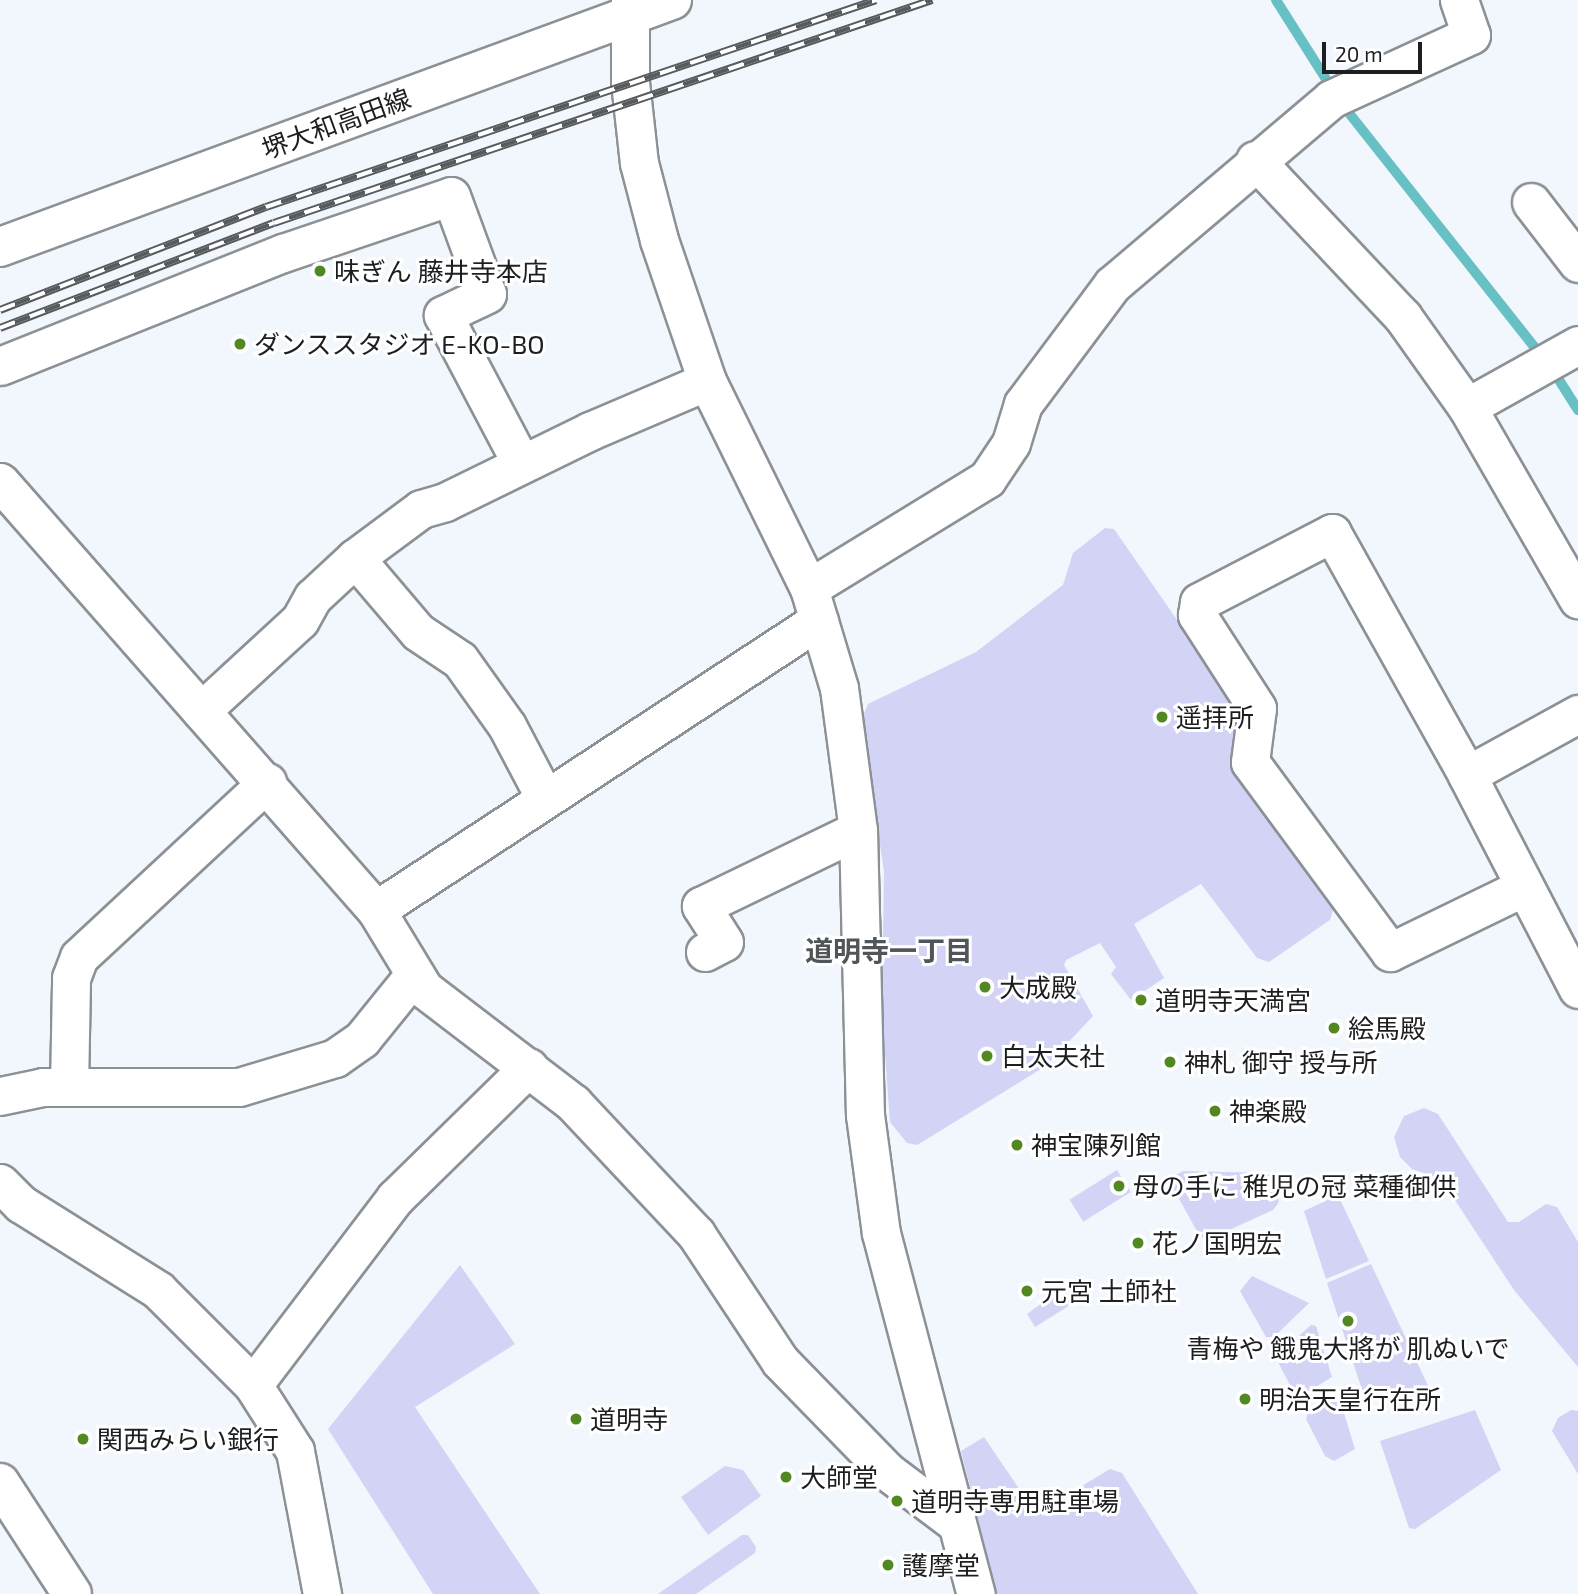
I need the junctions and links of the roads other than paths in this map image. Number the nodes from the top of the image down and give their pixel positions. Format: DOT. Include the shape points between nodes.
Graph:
graph roads {
  1 [pos="672,0"];
  2 [pos="1459,0"];
  3 [pos="630,8"];
  4 [pos="1255,160"];
  5 [pos="1531,202"];
  6 [pos="0,247"];
  7 [pos="1578,263"];
  8 [pos="1558,356"];
  9 [pos="0,366"];
  10 [pos="708,381"];
  11 [pos="1467,407"];
  12 [pos="521,463"];
  13 [pos="2,487"];
  14 [pos="355,558"];
  15 [pos="1578,599"];
  16 [pos="814,604"];
  17 [pos="201,711"];
  18 [pos="1578,714"];
  19 [pos="1467,775"];
  20 [pos="267,782"];
  21 [pos="545,798"];
  22 [pos="858,830"];
  23 [pos="1524,887"];
  24 [pos="376,910"];
  25 [pos="705,952"];
  26 [pos="413,976"];
  27 [pos="1578,989"];
  28 [pos="529,1067"];
  29 [pos="69,1087"];
  30 [pos="0,1096"];
  31 [pos="0,1183"];
  32 [pos="253,1385"];
  33 [pos="0,1483"];
  34 [pos="956,1523"];
  35 [pos="72,1594"];
  36 [pos="322,1594"];
  37 [pos="976,1594"];
  1 -- 3 [label="main road, 堺大和高田線"];
  2 -- 4 [label="street" via="1471,35 1340,94"];
  3 -- 6 [label="main road, 堺大和高田線"];
  3 -- 10 [label="street" via="630,82 639,163"];
  4 -- 11 [label="street" via="1403,317"];
  4 -- 16 [label="street" via="1112,285 1023,404 1011,443 987,479"];
  5 -- 7 [label="street"];
  8 -- 11 [label="street"];
  9 -- 12 [label="street" via="283,253 452,196 487,294 443,316"];
  10 -- 12 [label="street"];
  10 -- 16 [label="street"];
  11 -- 15 [label="street"];
  12 -- 14 [label="street" via="445,502 421,509"];
  13 -- 17 [label="street"];
  14 -- 17 [label="street" via="313,597 300,620"];
  14 -- 21 [label="street" via="418,632 460,660 507,726"];
  16 -- 21 [label="street"];
  16 -- 22 [label="street" via="839,688"];
  17 -- 20 [label="street"];
  18 -- 19 [label="street"];
  19 -- 23 [label="street"];
  19 -- 23 [label="street" via="1332,533 1199,602 1197,615 1257,708 1250,762 1390,952"];
  20 -- 24 [label="street"];
  20 -- 29 [label="street" via="79,957 71,978"];
  21 -- 24 [label="street"];
  22 -- 25 [label="street" via="701,906 724,942"];
  22 -- 34 [label="street" via="865,1115 880,1220"];
  23 -- 27 [label="street"];
  24 -- 26 [label="street"];
  26 -- 28 [label="street"];
  26 -- 29 [label="street" via="362,1039 335,1058 239,1087"];
  28 -- 32 [label="street" via="395,1198"];
  28 -- 34 [label="street" via="573,1103 675,1209 780,1361 888,1472"];
  29 -- 30 [label="street"];
  31 -- 32 [label="street" via="21,1204 158,1290"];
  32 -- 36 [label="street" via="295,1451"];
  33 -- 35 [label="main road"];
  34 -- 37 [label="street"];
}
